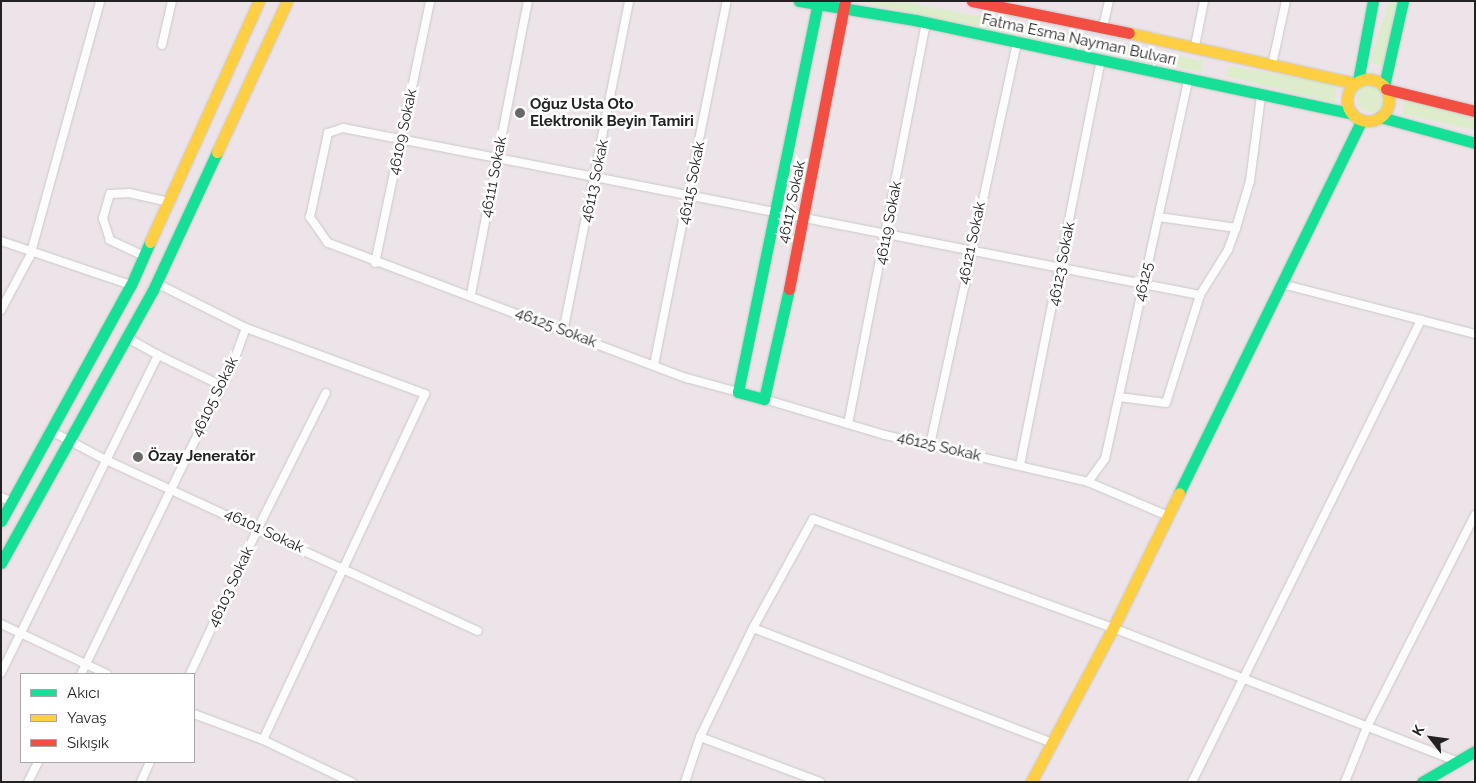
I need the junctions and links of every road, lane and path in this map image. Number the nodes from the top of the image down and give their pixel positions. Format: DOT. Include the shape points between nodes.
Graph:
graph roads {
  1 [pos="100,1"];
  2 [pos="172,1"];
  3 [pos="259,1"];
  4 [pos="287,1"];
  5 [pos="430,1"];
  6 [pos="528,1"];
  7 [pos="629,1"];
  8 [pos="727,1"];
  9 [pos="799,1"];
  10 [pos="972,1"];
  11 [pos="1109,1"];
  12 [pos="1204,1"];
  13 [pos="1286,1"];
  14 [pos="1373,1"];
  15 [pos="1402,1"];
  16 [pos="818,3"];
  17 [pos="845,5"];
  18 [pos="1017,6"];
  19 [pos="926,22"];
  20 [pos="1103,28"];
  21 [pos="1017,42"];
  22 [pos="162,45"];
  23 [pos="1195,46"];
  24 [pos="1101,61"];
  25 [pos="1272,65"];
  26 [pos="1190,78"];
  27 [pos="1356,82"];
  28 [pos="1385,87"];
  29 [pos="1261,96"];
  30 [pos="1475,111"];
  31 [pos="1357,117"];
  32 [pos="1380,117"];
  33 [pos="401,138"];
  34 [pos="1475,143"];
  35 [pos="499,157"];
  36 [pos="597,176"];
  37 [pos="690,194"];
  38 [pos="169,202"];
  39 [pos="775,211"];
  40 [pos="805,217"];
  41 [pos="1159,217"];
  42 [pos="1236,228"];
  43 [pos="888,234"];
  44 [pos="1,241"];
  45 [pos="970,250"];
  46 [pos="31,251"];
  47 [pos="144,256"];
  48 [pos="375,263"];
  49 [pos="1061,268"];
  50 [pos="156,283"];
  51 [pos="1282,284"];
  52 [pos="131,285"];
  53 [pos="1143,286"];
  54 [pos="471,294"];
  55 [pos="1200,295"];
  56 [pos="1,310"];
  57 [pos="1421,320"];
  58 [pos="246,328"];
  59 [pos="563,332"];
  60 [pos="1475,334"];
  61 [pos="127,338"];
  62 [pos="158,355"];
  63 [pos="654,364"];
  64 [pos="222,386"];
  65 [pos="738,392"];
  66 [pos="326,393"];
  67 [pos="1119,398"];
  68 [pos="764,399"];
  69 [pos="848,424"];
  70 [pos="51,431"];
  71 [pos="69,442"];
  72 [pos="930,445"];
  73 [pos="106,460"];
  74 [pos="1020,465"];
  75 [pos="1088,482"];
  76 [pos="170,489"];
  77 [pos="6,499"];
  78 [pos="1475,515"];
  79 [pos="1168,516"];
  80 [pos="1,520"];
  81 [pos="258,528"];
  82 [pos="1,563"];
  83 [pos="342,568"];
  84 [pos="1,624"];
  85 [pos="753,628"];
  86 [pos="1113,628"];
  87 [pos="477,631"];
  88 [pos="22,633"];
  89 [pos="86,664"];
  90 [pos="1,673"];
  91 [pos="82,673"];
  92 [pos="106,673"];
  93 [pos="190,673"];
  94 [pos="1245,679"];
  95 [pos="195,714"];
  96 [pos="1367,727"];
  97 [pos="700,737"];
  98 [pos="262,740"];
  99 [pos="1052,743"];
  100 [pos="1475,751"];
  101 [pos="1456,762"];
  102 [pos="38,763"];
  103 [pos="150,763"];
  104 [pos="28,782"];
  105 [pos="141,782"];
  106 [pos="351,782"];
  107 [pos="685,782"];
  108 [pos="820,782"];
  109 [pos="1031,782"];
  110 [pos="1192,782"];
  111 [pos="1345,782"];
  112 [pos="1422,782"];
  1 -- 46 [label="street"];
  2 -- 22 [label="street"];
  3 -- 38 [label="street"];
  4 -- 50 [label="street"];
  5 -- 33 [label="street, 46109 Sokak"];
  6 -- 35 [label="street, 46111 Sokak"];
  7 -- 36 [label="street, 46113 Sokak"];
  8 -- 37 [label="street, 46115 Sokak"];
  9 -- 16 [label="street, Fatma Esma Nayman Bulvarı"];
  10 -- 18 [label="street, Fatma Esma Nayman Bulvarı"];
  11 -- 20 [label="street"];
  12 -- 23 [label="street"];
  13 -- 25 [label="street"];
  14 -- 27 [label="street"];
  15 -- 28 [label="street"];
  16 -- 17 [label="street, Fatma Esma Nayman Bulvarı"];
  16 -- 39 [label="street, 46117 Sokak"];
  17 -- 19 [label="street, Fatma Esma Nayman Bulvarı"];
  17 -- 40 [label="street, 46117 Sokak"];
  18 -- 20 [label="street, Fatma Esma Nayman Bulvarı"];
  19 -- 21 [label="street, Fatma Esma Nayman Bulvarı"];
  19 -- 43 [label="street, 46119 Sokak"];
  20 -- 23 [label="street, Fatma Esma Nayman Bulvarı"];
  21 -- 24 [label="street, Fatma Esma Nayman Bulvarı"];
  21 -- 45 [label="street, 46121 Sokak"];
  23 -- 25 [label="street, Fatma Esma Nayman Bulvarı"];
  24 -- 26 [label="street, Fatma Esma Nayman Bulvarı"];
  24 -- 49 [label="street, 46123 Sokak"];
  25 -- 27 [label="street, Fatma Esma Nayman Bulvarı"];
  26 -- 29 [label="street, Fatma Esma Nayman Bulvarı"];
  26 -- 41 [label="street, 46125"];
  27 -- 28 [label="street" via="1372,79"];
  27 -- 31 [label="street" via="1348,95"];
  28 -- 30 [label="street"];
  28 -- 32 [label="street" via="1388,107"];
  29 -- 31 [label="street, Fatma Esma Nayman Bulvarı"];
  29 -- 42 [label="street" via="1250,181"];
  31 -- 32 [label="street"];
  31 -- 51 [label="street"];
  32 -- 34 [label="street"];
  33 -- 35 [label="street, 46125 Sokak"];
  33 -- 48 [label="street, 46109 Sokak"];
  33 -- 48 [label="street, 46125 Sokak" via="343,128 328,133 323,145 310,217 328,243"];
  35 -- 36 [label="street, 46125 Sokak"];
  35 -- 54 [label="street, 46111 Sokak"];
  36 -- 37 [label="street, 46125 Sokak"];
  36 -- 59 [label="street, 46113 Sokak"];
  37 -- 39 [label="street, 46125 Sokak"];
  37 -- 63 [label="street, 46115 Sokak"];
  38 -- 47 [label="street"];
  38 -- 47 [label="street" via="129,193 110,194 103,218 110,240"];
  39 -- 40 [label="street, 46125 Sokak"];
  39 -- 65 [label="street, 46117 Sokak"];
  40 -- 43 [label="street, 46125 Sokak"];
  40 -- 68 [label="street, 46117 Sokak"];
  41 -- 42 [label="street"];
  41 -- 53 [label="street, 46125"];
  42 -- 55 [label="street" via="1228,250"];
  43 -- 45 [label="street, 46125 Sokak"];
  43 -- 69 [label="street, 46119 Sokak"];
  44 -- 46 [label="street"];
  45 -- 49 [label="street, 46125 Sokak"];
  45 -- 72 [label="street, 46121 Sokak"];
  46 -- 52 [label="street"];
  46 -- 56 [label="street"];
  47 -- 52 [label="street"];
  48 -- 54 [label="street, 46125 Sokak"];
  49 -- 53 [label="street, 46125 Sokak"];
  49 -- 74 [label="street, 46123 Sokak"];
  50 -- 58 [label="street"];
  50 -- 61 [label="street"];
  51 -- 57 [label="street"];
  51 -- 79 [label="street"];
  52 -- 70 [label="street"];
  53 -- 55 [label="street, 46125 Sokak"];
  53 -- 67 [label="street, 46125"];
  54 -- 59 [label="street, 46125 Sokak"];
  55 -- 67 [label="street" via="1166,403"];
  57 -- 60 [label="street"];
  57 -- 94 [label="street"];
  58 -- 64 [label="street, 46105 Sokak"];
  58 -- 83 [label="street" via="425,394"];
  59 -- 63 [label="street, 46125 Sokak"];
  61 -- 62 [label="street"];
  61 -- 71 [label="street"];
  62 -- 64 [label="street"];
  62 -- 73 [label="street"];
  63 -- 65 [label="street, 46125 Sokak" via="686,378"];
  64 -- 76 [label="street, 46105 Sokak"];
  65 -- 68 [label="street"];
  66 -- 81 [label="street, 46103 Sokak"];
  67 -- 75 [label="street, 46125" via="1105,459"];
  68 -- 69 [label="street, 46125 Sokak"];
  69 -- 72 [label="street, 46125 Sokak"];
  70 -- 71 [label="street, 46101 Sokak"];
  70 -- 77 [label="street"];
  71 -- 73 [label="street, 46101 Sokak"];
  71 -- 82 [label="street"];
  72 -- 74 [label="street, 46125 Sokak"];
  73 -- 76 [label="street, 46101 Sokak"];
  73 -- 88 [label="street"];
  74 -- 75 [label="street, 46125 Sokak"];
  75 -- 79 [label="street, 46125 Sokak"];
  76 -- 81 [label="street, 46101 Sokak"];
  76 -- 89 [label="street, 46105 Sokak"];
  77 -- 80 [label="street"];
  78 -- 96 [label="street"];
  79 -- 86 [label="street"];
  81 -- 83 [label="street, 46101 Sokak"];
  81 -- 93 [label="street, 46103 Sokak"];
  83 -- 87 [label="street, 46101 Sokak"];
  83 -- 98 [label="street"];
  84 -- 88 [label="street"];
  85 -- 86 [label="street" via="813,519"];
  85 -- 97 [label="street"];
  85 -- 99 [label="street"];
  86 -- 94 [label="street"];
  86 -- 99 [label="street"];
  88 -- 89 [label="street"];
  88 -- 90 [label="street"];
  89 -- 91 [label="street, 46105 Sokak"];
  89 -- 92 [label="street"];
  94 -- 96 [label="street"];
  94 -- 110 [label="street"];
  95 -- 98 [label="street"];
  96 -- 101 [label="street"];
  96 -- 111 [label="street"];
  97 -- 107 [label="street"];
  97 -- 108 [label="street"];
  98 -- 106 [label="street"];
  99 -- 109 [label="street"];
  100 -- 101 [label="street"];
  101 -- 112 [label="street"];
  102 -- 104 [label="street"];
  103 -- 105 [label="street"];
}
